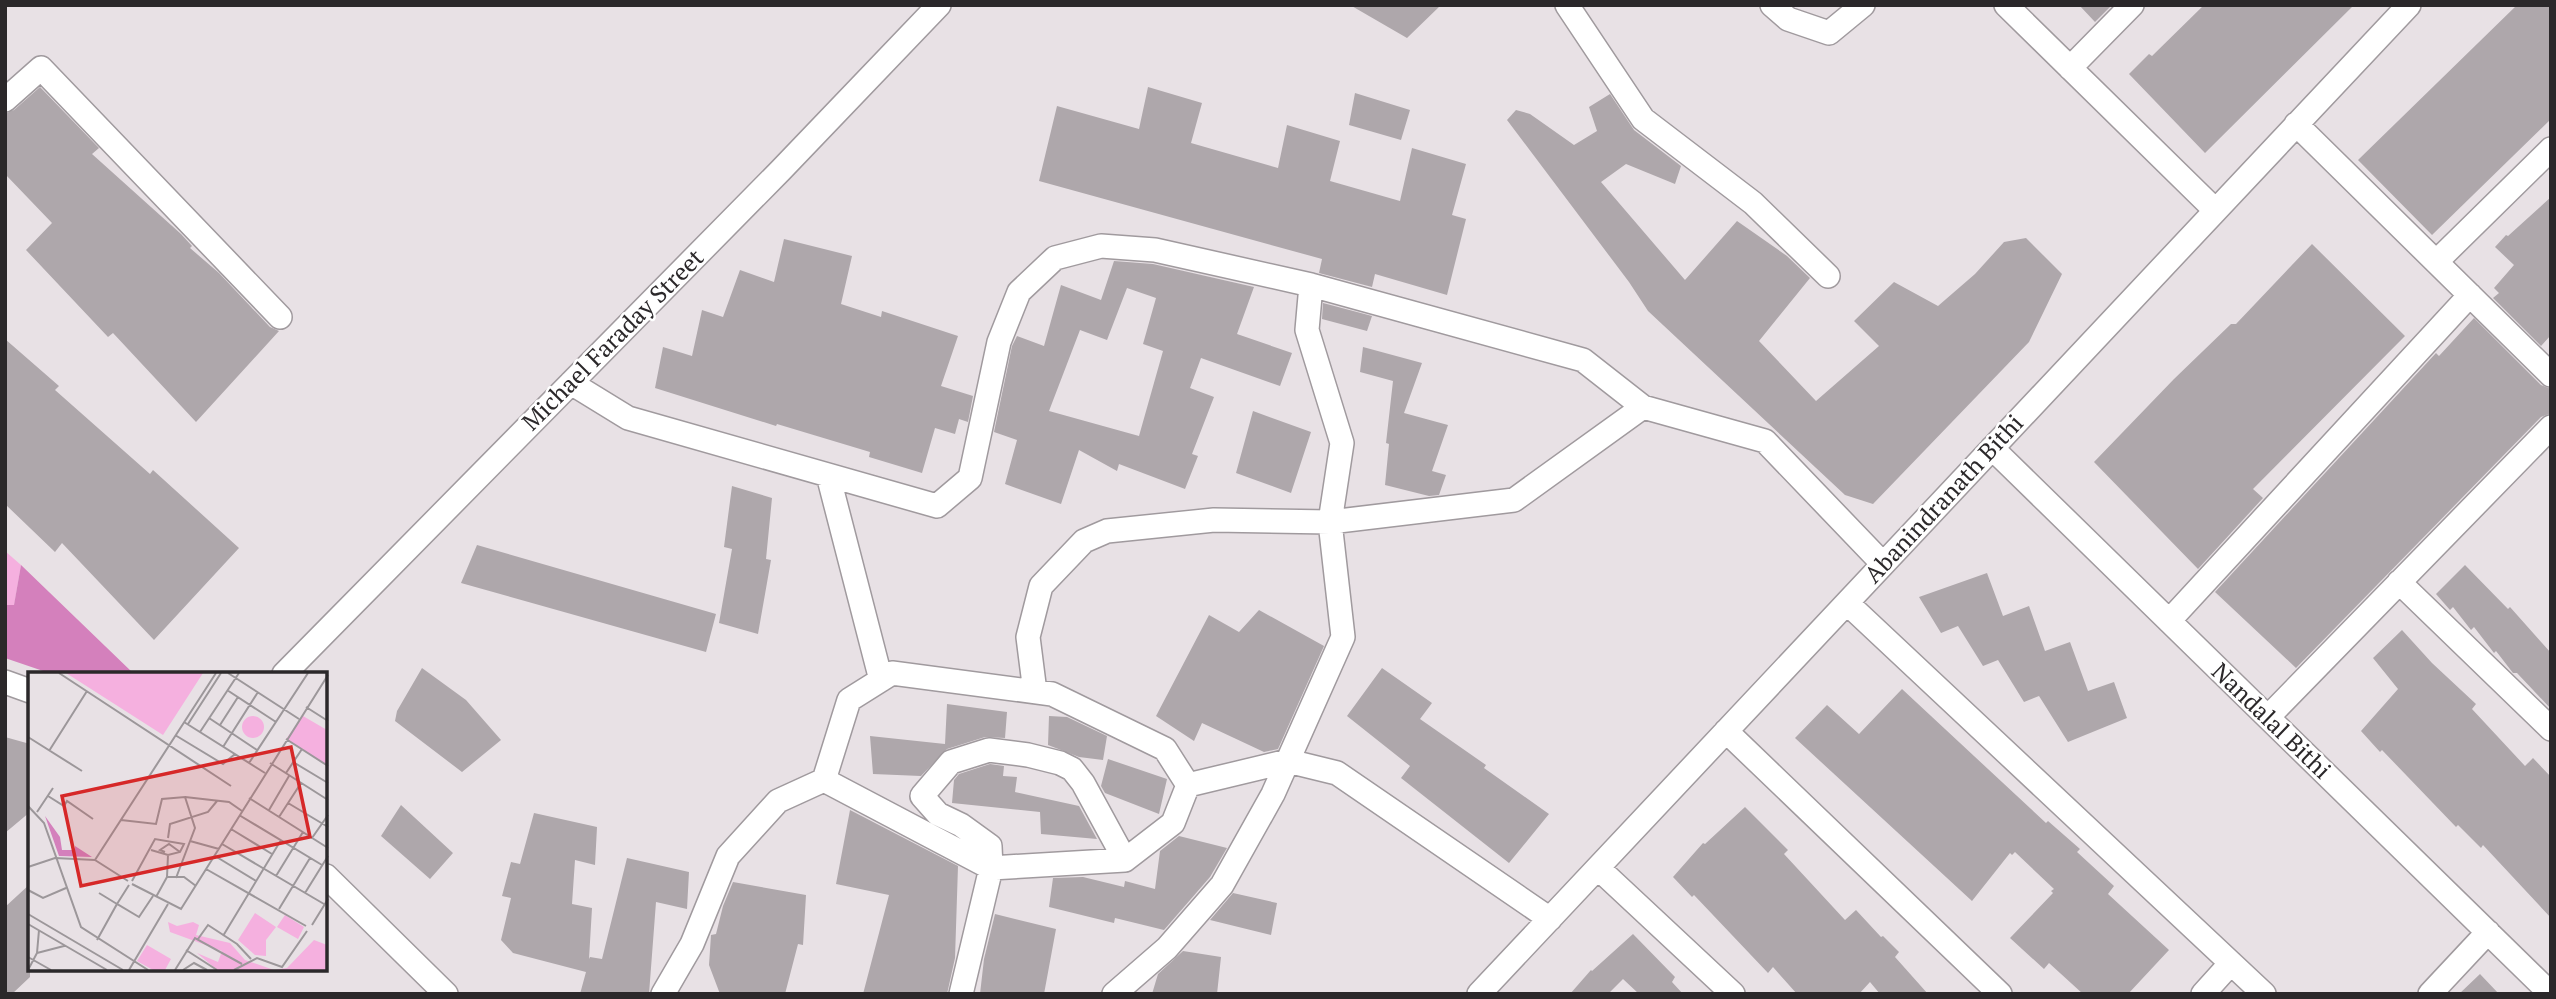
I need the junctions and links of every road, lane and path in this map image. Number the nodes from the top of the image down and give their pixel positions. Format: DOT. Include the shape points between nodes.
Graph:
graph roads {
  1 [pos="939,5"];
  2 [pos="1567,5"];
  3 [pos="1772,5"];
  4 [pos="1863,5"];
  5 [pos="2006,5"];
  6 [pos="2132,5"];
  7 [pos="2409,5"];
  8 [pos="2070,68"];
  9 [pos="5,100"];
  10 [pos="2296,124"];
  11 [pos="2549,156"];
  12 [pos="2216,210"];
  13 [pos="2436,262"];
  14 [pos="1828,276"];
  15 [pos="1311,285"];
  16 [pos="2470,295"];
  17 [pos="280,317"];
  18 [pos="2551,375"];
  19 [pos="571,383"];
  20 [pos="1643,407"];
  21 [pos="2551,427"];
  22 [pos="1992,448"];
  23 [pos="828,475"];
  24 [pos="1330,522"];
  25 [pos="1883,564"];
  26 [pos="2399,582"];
  27 [pos="1847,603"];
  28 [pos="2169,621"];
  29 [pos="286,672"];
  30 [pos="881,680"];
  31 [pos="5,682"];
  32 [pos="28,690"];
  33 [pos="1035,692"];
  34 [pos="2267,717"];
  35 [pos="2551,729"];
  36 [pos="1726,731"];
  37 [pos="1288,761"];
  38 [pos="824,780"];
  39 [pos="1188,785"];
  40 [pos="1125,860"];
  41 [pos="991,868"];
  42 [pos="1598,868"];
  43 [pos="327,877"];
  44 [pos="1550,919"];
  45 [pos="2488,932"];
  46 [pos="2231,963"];
  47 [pos="1490,990"];
  48 [pos="446,994"];
  49 [pos="663,994"];
  50 [pos="961,994"];
  51 [pos="1114,994"];
  52 [pos="1733,994"];
  53 [pos="2000,994"];
  54 [pos="2203,994"];
  55 [pos="2264,994"];
  56 [pos="2430,994"];
  57 [pos="2551,994"];
  1 -- 19 [label="street, Michael Faraday Street"];
  2 -- 14 [label="street" via="1643,119 1753,203"];
  3 -- 4 [label="street" via="1788,19 1829,33"];
  5 -- 8 [label="street"];
  6 -- 8 [label="street"];
  7 -- 10 [label="street, Abanindranath Bithi"];
  8 -- 12 [label="street"];
  9 -- 17 [label="street" via="41,68"];
  10 -- 12 [label="street, Abanindranath Bithi"];
  10 -- 13 [label="street"];
  11 -- 13 [label="street"];
  12 -- 22 [label="street, Abanindranath Bithi"];
  13 -- 16 [label="street"];
  15 -- 20 [label="street" via="1583,360"];
  15 -- 23 [label="street" via="1155,250 1101,246 1055,258 1018,292 999,342 970,478 937,506"];
  15 -- 24 [label="street" via="1307,330 1342,443"];
  16 -- 18 [label="street"];
  16 -- 28 [label="street"];
  19 -- 23 [label="street" via="628,418"];
  19 -- 29 [label="street, Michael Faraday Street"];
  20 -- 24 [label="street" via="1514,500"];
  20 -- 25 [label="street" via="1765,441"];
  21 -- 26 [label="street"];
  22 -- 25 [label="street, Abanindranath Bithi"];
  22 -- 28 [label="street, Nandalal Bithi"];
  23 -- 30 [label="street"];
  24 -- 33 [label="street" via="1214,520 1107,531 1084,541 1041,586 1028,637"];
  24 -- 37 [label="street" via="1343,637"];
  25 -- 27 [label="street, Abanindranath Bithi"];
  26 -- 34 [label="street"];
  26 -- 35 [label="street"];
  27 -- 36 [label="street, Abanindranath Bithi"];
  27 -- 46 [label="street"];
  28 -- 34 [label="street, Nandalal Bithi"];
  30 -- 33 [label="street" via="892,673"];
  30 -- 38 [label="street" via="849,700"];
  31 -- 32 [label="street"];
  33 -- 39 [label="street" via="1052,694 1165,749"];
  34 -- 45 [label="street, Nandalal Bithi"];
  36 -- 42 [label="street, Abanindranath Bithi"];
  36 -- 53 [label="street"];
  37 -- 39 [label="street"];
  37 -- 44 [label="street" via="1337,773"];
  37 -- 51 [label="street" via="1222,885 1167,948"];
  38 -- 41 [label="street"];
  38 -- 49 [label="street" via="778,801 728,856 692,944"];
  39 -- 40 [label="street" via="1173,823"];
  40 -- 41 [label="street"];
  40 -- 41 [label="street" via="1072,769 1028,755 989,750 951,762 922,796 938,814 990,846"];
  41 -- 50 [label="street"];
  42 -- 44 [label="street, Abanindranath Bithi"];
  42 -- 52 [label="street"];
  43 -- 48 [label="street"];
  44 -- 47 [label="street, Abanindranath Bithi"];
  45 -- 56 [label="street"];
  45 -- 57 [label="street, Nandalal Bithi"];
  46 -- 54 [label="street"];
  46 -- 55 [label="street"];
}
